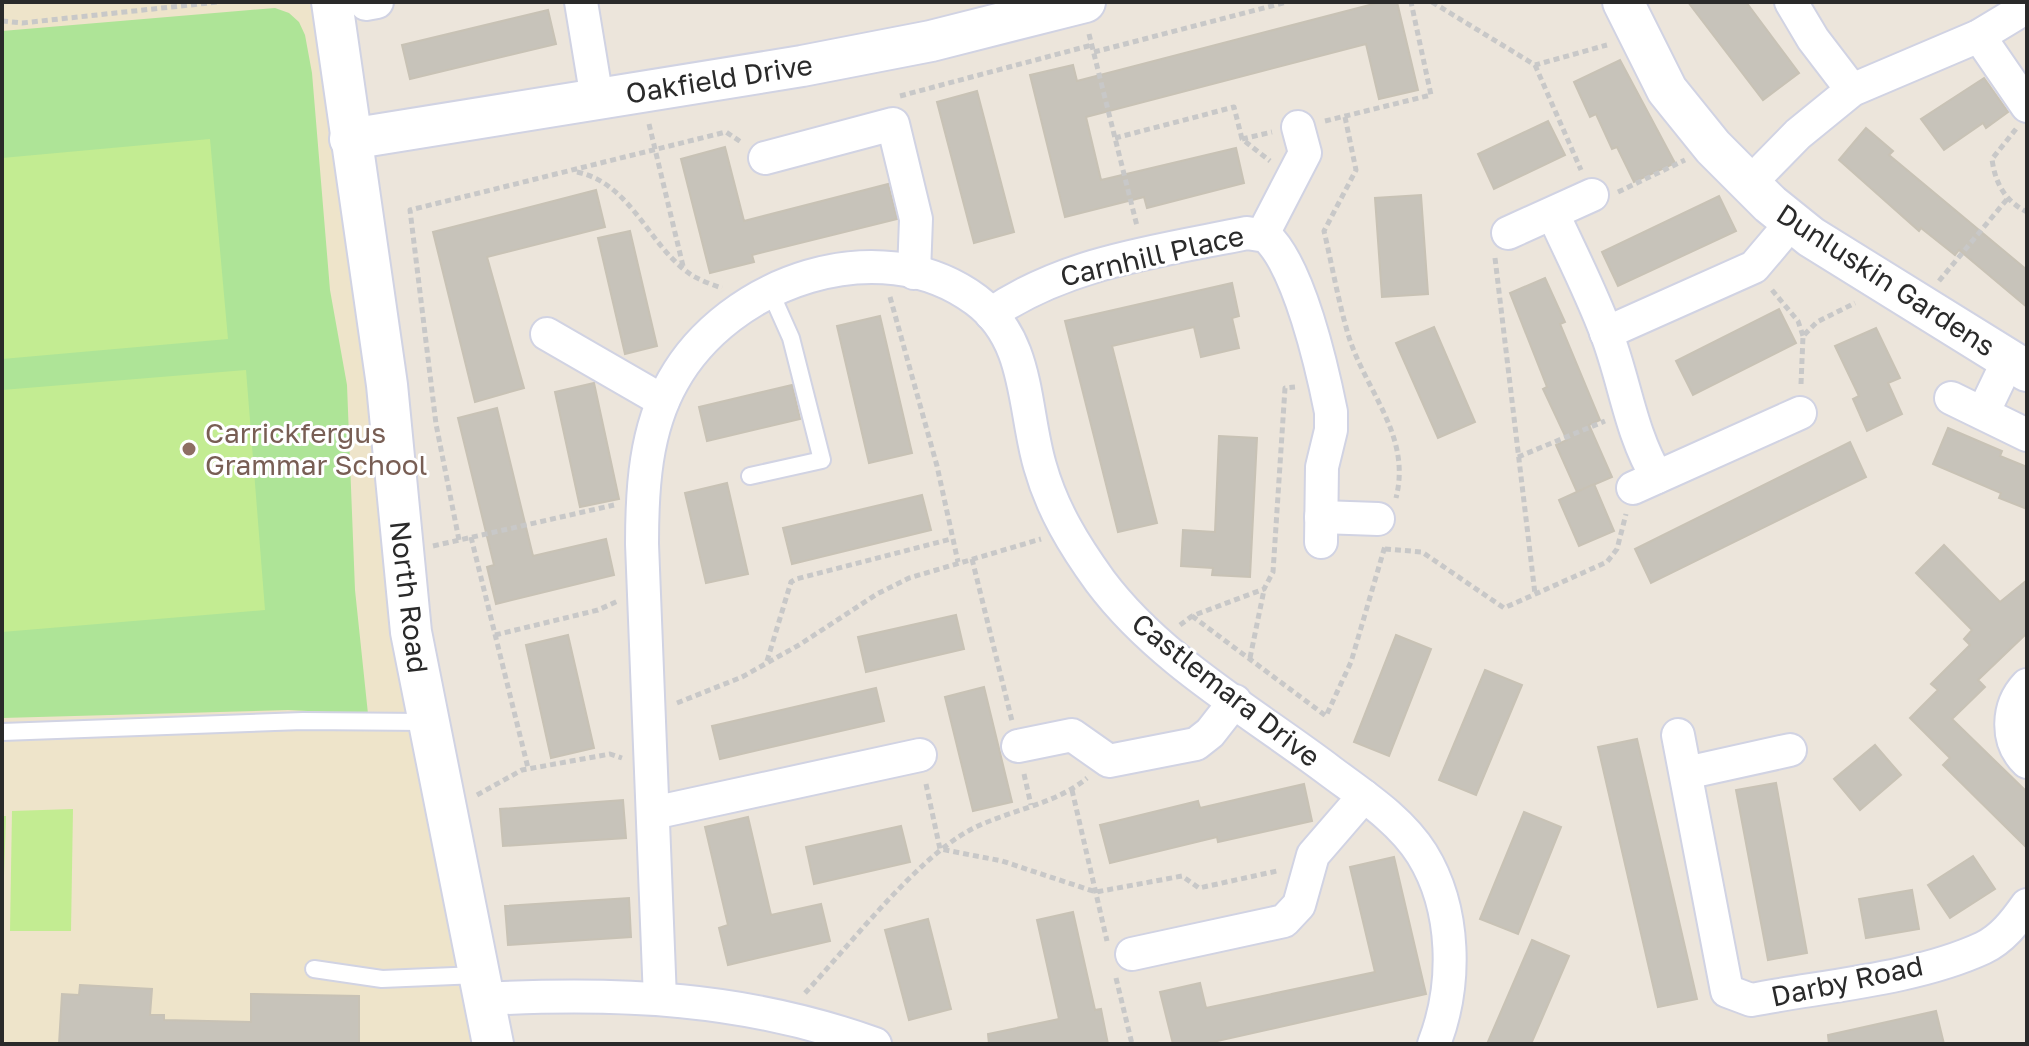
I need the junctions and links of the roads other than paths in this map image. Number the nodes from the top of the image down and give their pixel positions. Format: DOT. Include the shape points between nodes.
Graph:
graph roads {
  1 [pos="581,2"];
  2 [pos="1085,2"];
  3 [pos="1791,2"];
  4 [pos="358,3"];
  5 [pos="2027,7"];
  6 [pos="1630,18"];
  7 [pos="1979,36"];
  8 [pos="1852,90"];
  9 [pos="597,99"];
  10 [pos="2023,116"];
  11 [pos="1298,127"];
  12 [pos="350,139"];
  13 [pos="765,158"];
  14 [pos="1749,184"];
  15 [pos="1592,195"];
  16 [pos="1553,214"];
  17 [pos="1792,222"];
  18 [pos="1508,233"];
  19 [pos="1263,234"];
  20 [pos="914,273"];
  21 [pos="770,291"];
  22 [pos="991,314"];
  23 [pos="1606,333"];
  24 [pos="547,334"];
  25 [pos="2018,366"];
  26 [pos="1951,398"];
  27 [pos="663,401"];
  28 [pos="1800,413"];
  29 [pos="1983,413"];
  30 [pos="2027,435"];
  31 [pos="750,476"];
  32 [pos="1381,534"];
  33 [pos="2027,685"];
  34 [pos="1235,701"];
  35 [pos="426,722"];
  36 [pos="2,732"];
  37 [pos="1678,735"];
  38 [pos="1018,746"];
  39 [pos="1790,750"];
  40 [pos="920,755"];
  41 [pos="2027,762"];
  42 [pos="1686,773"];
  43 [pos="1364,796"];
  44 [pos="653,813"];
  45 [pos="2027,905"];
  46 [pos="1119,958"];
  47 [pos="314,969"];
  48 [pos="480,987"];
  49 [pos="660,999"];
  50 [pos="804,1028"];
  51 [pos="493,1044"];
  52 [pos="875,1044"];
  53 [pos="1434,1044"];
  1 -- 9 [label="street"];
  2 -- 9 [label="street, Oakfield Drive" via="931,41"];
  3 -- 8 [label="street"];
  4 -- 12 [label="street, North Road"];
  5 -- 7 [label="street, Dunluskin Gardens"];
  6 -- 14 [label="street, Dunluskin Gardens" via="1667,90"];
  7 -- 8 [label="street, Dunluskin Gardens"];
  7 -- 10 [label="street"];
  8 -- 14 [label="street, Dunluskin Gardens"];
  9 -- 12 [label="street, Oakfield Drive"];
  11 -- 19 [label="street" via="1305,153"];
  12 -- 35 [label="street, North Road" via="387,385 401,553"];
  13 -- 20 [label="street" via="895,110 916,219"];
  14 -- 17 [label="street, Dunluskin Gardens"];
  15 -- 16 [label="street"];
  16 -- 18 [label="street"];
  16 -- 23 [label="street"];
  17 -- 23 [label="street" via="1754,267"];
  17 -- 25 [label="street, Dunluskin Gardens"];
  19 -- 22 [label="street, Carnhill Place" via="1249,232 1056,277"];
  19 -- 32 [label="street, Carnhill Place" via="1292,278 1324,383 1332,425 1322,467 1321,529"];
  20 -- 21 [label="street, Castlemara Drive" via="830,270"];
  20 -- 22 [label="street, Castlemara Drive" via="956,288"];
  21 -- 27 [label="street, Castlemara Drive" via="741,307 704,339"];
  21 -- 31 [label="lane" via="791,338 822,460"];
  22 -- 34 [label="street, Castlemara Drive" via="1018,359 1040,467 1065,530 1118,603 1157,642"];
  23 -- 28 [label="street" via="1632,409 1645,482"];
  24 -- 27 [label="street"];
  25 -- 29 [label="street"];
  26 -- 29 [label="street"];
  27 -- 44 [label="street, Castlemara Drive" via="642,499"];
  29 -- 30 [label="street"];
  33 -- 41 [label="street" via="2014,704 2011,725"];
  34 -- 38 [label="street" via="1196,744 1109,761 1072,735"];
  34 -- 43 [label="street, Castlemara Drive"];
  35 -- 36 [label="lane"];
  35 -- 48 [label="street, North Road"];
  37 -- 42 [label="street, Darby Road"];
  39 -- 42 [label="street"];
  40 -- 44 [label="street"];
  42 -- 45 [label="street, Darby Road" via="1727,991 1751,1000 1904,971 1984,947 2011,927"];
  43 -- 46 [label="street" via="1317,849 1299,905 1284,921"];
  43 -- 53 [label="street, Castlemara Drive" via="1421,854 1444,907 1449,980"];
  44 -- 49 [label="street, Castlemara Drive"];
  47 -- 48 [label="lane"];
  48 -- 49 [label="street"];
  48 -- 51 [label="street, North Road"];
  49 -- 50 [label="street"];
  50 -- 52 [label="street"];
}
